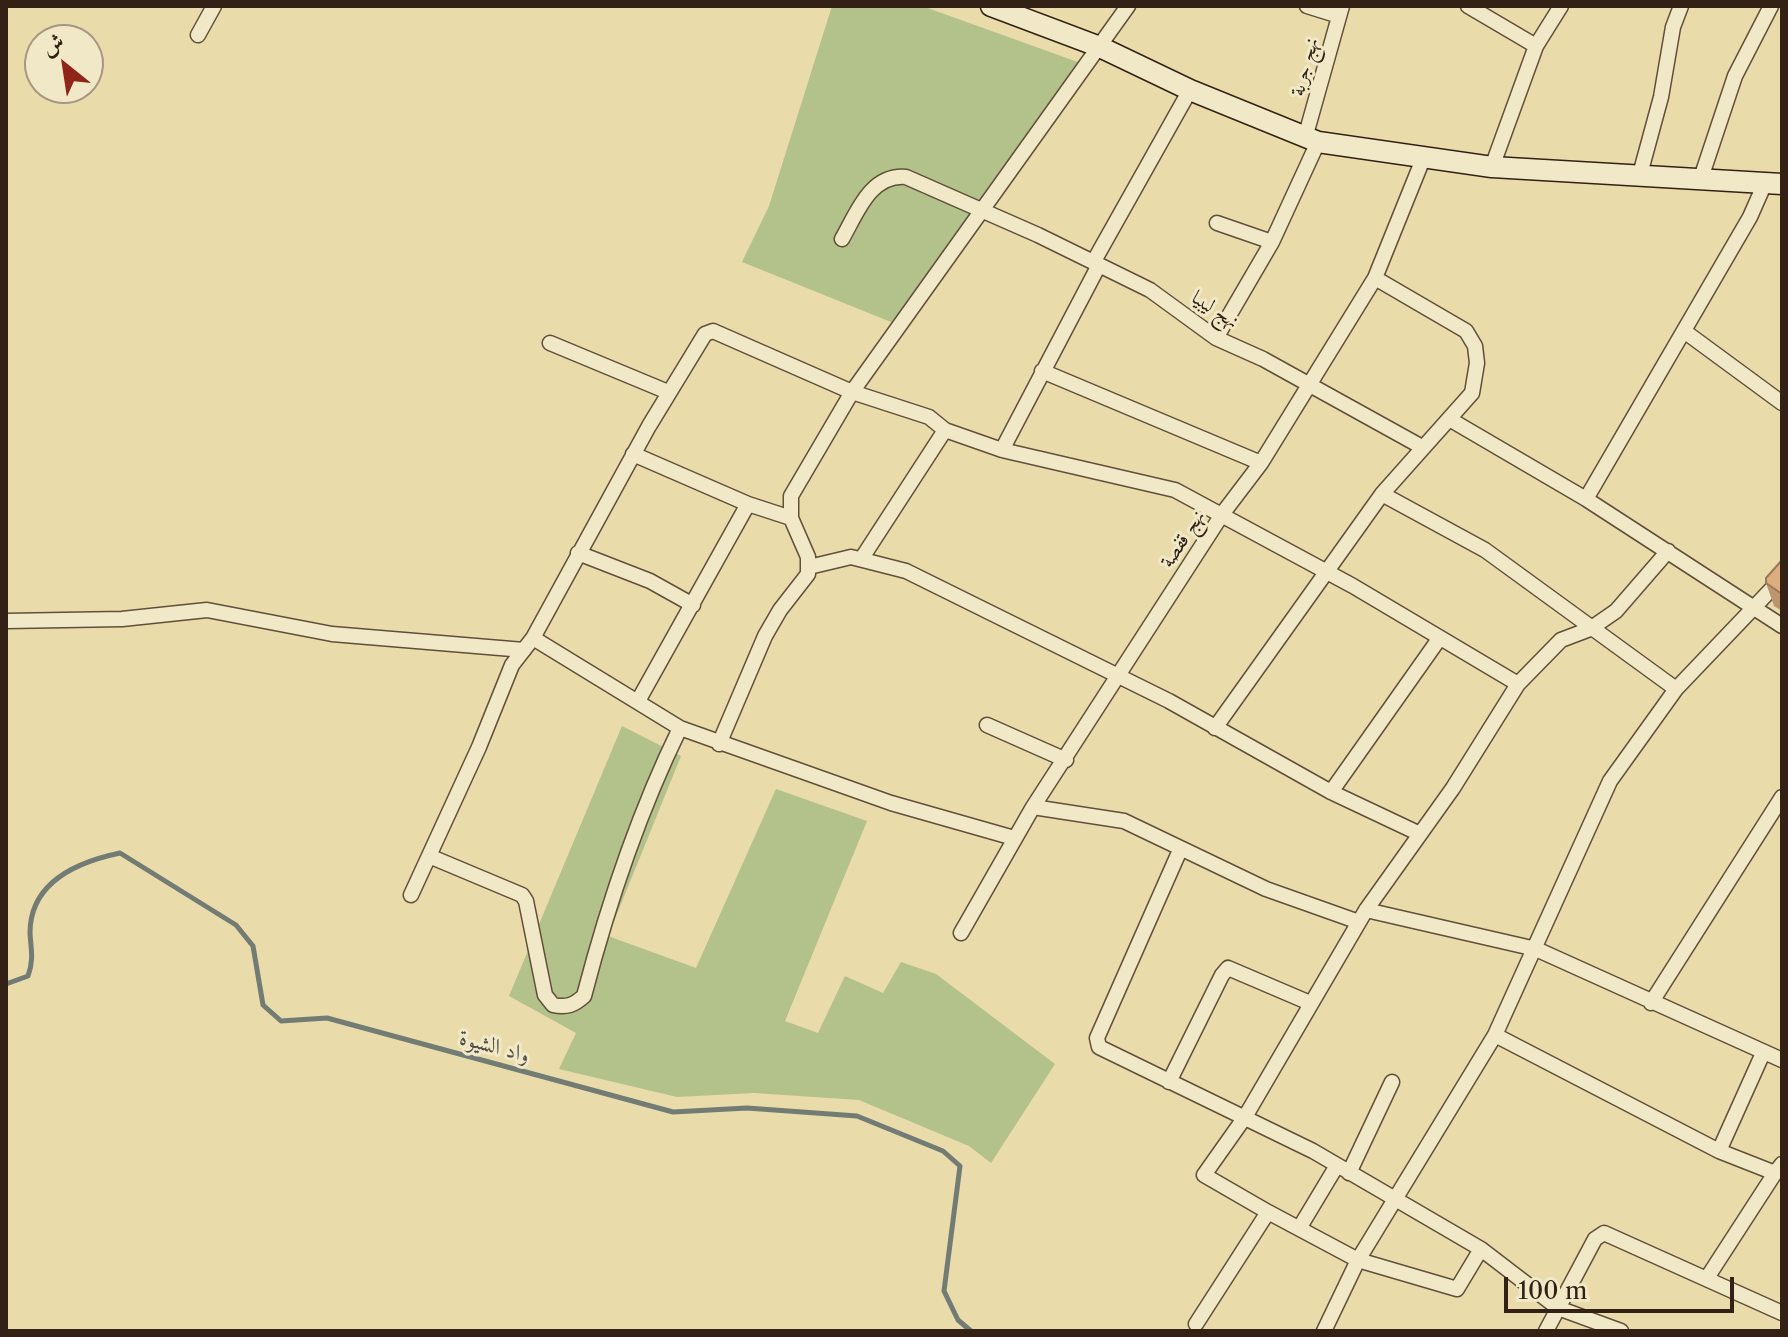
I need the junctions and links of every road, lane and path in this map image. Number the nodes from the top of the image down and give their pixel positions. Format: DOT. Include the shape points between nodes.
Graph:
graph roads {
  1 [pos="214,6"];
  2 [pos="991,6"];
  3 [pos="1128,6"];
  4 [pos="1307,6"];
  5 [pos="1468,6"];
  6 [pos="1561,6"];
  7 [pos="1681,6"];
  8 [pos="1771,6"];
  9 [pos="1013,9"];
  10 [pos="1341,11"];
  11 [pos="198,35"];
  12 [pos="1536,46"];
  13 [pos="1100,47"];
  14 [pos="1190,90"];
  15 [pos="1311,140"];
  16 [pos="1423,159"];
  17 [pos="1492,167"];
  18 [pos="1639,178"];
  19 [pos="1700,181"];
  20 [pos="1774,183"];
  21 [pos="984,211"];
  22 [pos="1217,223"];
  23 [pos="842,239"];
  24 [pos="1272,242"];
  25 [pos="1096,263"];
  26 [pos="1375,278"];
  27 [pos="1684,331"];
  28 [pos="1216,338"];
  29 [pos="550,343"];
  30 [pos="1042,371"];
  31 [pos="1310,384"];
  32 [pos="668,392"];
  33 [pos="852,392"];
  34 [pos="1782,403"];
  35 [pos="1451,420"];
  36 [pos="945,430"];
  37 [pos="1422,447"];
  38 [pos="1002,450"];
  39 [pos="633,454"];
  40 [pos="1261,463"];
  41 [pos="1382,494"];
  42 [pos="1586,499"];
  43 [pos="748,504"];
  44 [pos="1223,513"];
  45 [pos="791,518"];
  46 [pos="1668,551"];
  47 [pos="578,553"];
  48 [pos="862,558"];
  49 [pos="809,567"];
  50 [pos="1325,572"];
  51 [pos="1782,578"];
  52 [pos="693,605"];
  53 [pos="1752,606"];
  54 [pos="6,621"];
  55 [pos="1782,626"];
  56 [pos="1590,629"];
  57 [pos="1439,639"];
  58 [pos="528,644"];
  59 [pos="1119,676"];
  60 [pos="1518,684"];
  61 [pos="1676,689"];
  62 [pos="638,701"];
  63 [pos="987,725"];
  64 [pos="680,728"];
  65 [pos="1215,728"];
  66 [pos="719,744"];
  67 [pos="1066,760"];
  68 [pos="1331,792"];
  69 [pos="1782,797"];
  70 [pos="1033,807"];
  71 [pos="1420,834"];
  72 [pos="1014,838"];
  73 [pos="1180,850"];
  74 [pos="429,856"];
  75 [pos="411,895"];
  76 [pos="1362,916"];
  77 [pos="961,933"];
  78 [pos="1536,949"];
  79 [pos="1310,1003"];
  80 [pos="1651,1003"];
  81 [pos="1495,1035"];
  82 [pos="1763,1053"];
  83 [pos="1782,1060"];
  84 [pos="1169,1082"];
  85 [pos="1392,1082"];
  86 [pos="1245,1117"];
  87 [pos="1719,1151"];
  88 [pos="1779,1168"];
  89 [pos="1342,1170"];
  90 [pos="1397,1199"];
  91 [pos="1268,1212"];
  92 [pos="1300,1227"];
  93 [pos="1481,1249"];
  94 [pos="1358,1260"];
  95 [pos="1707,1278"];
  96 [pos="1558,1308"];
  97 [pos="1782,1313"];
  98 [pos="1196,1324"];
  99 [pos="1324,1331"];
  100 [pos="1546,1331"];
  101 [pos="1621,1331"];
  1 -- 11 [label="street"];
  2 -- 9 [label="main road"];
  3 -- 13 [label="street"];
  4 -- 10 [label="street"];
  5 -- 12 [label="street"];
  6 -- 12 [label="street"];
  7 -- 18 [label="street"];
  8 -- 19 [label="street" via="1735,76"];
  9 -- 13 [label="main road"];
  10 -- 15 [label="street, نهج جربة"];
  12 -- 17 [label="street"];
  13 -- 14 [label="main road"];
  13 -- 21 [label="street"];
  14 -- 15 [label="main road"];
  14 -- 25 [label="street"];
  15 -- 16 [label="main road"];
  15 -- 24 [label="street, نهج جربة"];
  16 -- 17 [label="main road"];
  16 -- 26 [label="street, نهج قفصة"];
  17 -- 18 [label="main road"];
  18 -- 19 [label="main road"];
  19 -- 20 [label="main road"];
  20 -- 27 [label="street"];
  21 -- 23 [label="street, نهج ليبيا" via="896,176 872,188"];
  21 -- 25 [label="street, نهج ليبيا"];
  21 -- 33 [label="street"];
  22 -- 24 [label="street"];
  24 -- 28 [label="street, نهج جربة"];
  25 -- 28 [label="street, نهج ليبيا" via="1150,290"];
  25 -- 30 [label="street"];
  26 -- 31 [label="street, نهج قفصة"];
  26 -- 35 [label="street" via="1466,331 1475,346 1472,393"];
  27 -- 34 [label="street"];
  27 -- 42 [label="street"];
  28 -- 31 [label="street, نهج ليبيا"];
  29 -- 32 [label="street"];
  30 -- 38 [label="street"];
  30 -- 40 [label="street"];
  31 -- 37 [label="street, نهج ليبيا"];
  31 -- 40 [label="street, نهج قفصة"];
  32 -- 33 [label="street" via="705,334 713,331"];
  32 -- 39 [label="street"];
  33 -- 36 [label="street" via="929,417"];
  33 -- 45 [label="street" via="791,496"];
  35 -- 37 [label="street"];
  35 -- 42 [label="street"];
  36 -- 38 [label="street"];
  36 -- 48 [label="street"];
  37 -- 41 [label="street"];
  38 -- 44 [label="street" via="1169,488"];
  39 -- 43 [label="street"];
  39 -- 47 [label="street"];
  40 -- 44 [label="street, نهج قفصة"];
  41 -- 50 [label="street"];
  41 -- 56 [label="street" via="1485,550"];
  42 -- 46 [label="street"];
  43 -- 45 [label="street"];
  43 -- 52 [label="street"];
  44 -- 50 [label="street"];
  44 -- 59 [label="street, نهج قفصة"];
  45 -- 49 [label="street"];
  46 -- 53 [label="street"];
  46 -- 56 [label="street" via="1616,611"];
  47 -- 52 [label="street" via="650,581"];
  47 -- 58 [label="street"];
  48 -- 49 [label="street"];
  48 -- 59 [label="street" via="923,579"];
  49 -- 66 [label="street" via="765,636"];
  50 -- 57 [label="street"];
  50 -- 65 [label="street"];
  51 -- 53 [label="street"];
  52 -- 62 [label="street"];
  53 -- 55 [label="street"];
  53 -- 61 [label="street"];
  54 -- 58 [label="street" via="122,619 207,610 332,634"];
  56 -- 60 [label="street" via="1561,640"];
  56 -- 61 [label="street"];
  57 -- 60 [label="street"];
  57 -- 68 [label="street"];
  58 -- 62 [label="street"];
  58 -- 74 [label="street" via="512,665"];
  59 -- 65 [label="street"];
  59 -- 67 [label="street, نهج قفصة"];
  60 -- 71 [label="street"];
  61 -- 78 [label="street" via="1610,781"];
  62 -- 64 [label="street"];
  63 -- 67 [label="street"];
  64 -- 66 [label="street"];
  64 -- 74 [label="street" via="655,779 605,916 584,996 569,1006 553,1005 545,995 522,895"];
  65 -- 68 [label="street"];
  66 -- 72 [label="street"];
  67 -- 70 [label="street, نهج قفصة"];
  68 -- 71 [label="street"];
  69 -- 80 [label="street"];
  70 -- 72 [label="street, نهج قفصة"];
  70 -- 73 [label="street" via="1124,821"];
  71 -- 76 [label="street"];
  72 -- 77 [label="street, نهج قفصة"];
  73 -- 76 [label="street" via="1266,889"];
  73 -- 84 [label="street" via="1097,1038 1105,1051"];
  74 -- 75 [label="street"];
  76 -- 78 [label="street"];
  76 -- 79 [label="street"];
  78 -- 80 [label="street"];
  78 -- 81 [label="street"];
  79 -- 84 [label="street" via="1228,968"];
  79 -- 86 [label="street"];
  80 -- 82 [label="street"];
  81 -- 87 [label="street"];
  81 -- 90 [label="street"];
  82 -- 83 [label="street"];
  82 -- 87 [label="street"];
  84 -- 86 [label="street"];
  85 -- 89 [label="street"];
  86 -- 89 [label="street"];
  86 -- 91 [label="street" via="1204,1175"];
  87 -- 88 [label="street"];
  88 -- 95 [label="street"];
  89 -- 90 [label="street"];
  89 -- 92 [label="street"];
  90 -- 93 [label="street"];
  90 -- 94 [label="street"];
  91 -- 92 [label="street"];
  91 -- 98 [label="street"];
  92 -- 94 [label="street"];
  93 -- 94 [label="street" via="1457,1289"];
  93 -- 96 [label="street"];
  94 -- 99 [label="street"];
  95 -- 96 [label="street" via="1604,1233 1595,1239"];
  95 -- 97 [label="street"];
  96 -- 100 [label="street"];
  96 -- 101 [label="street"];
}
